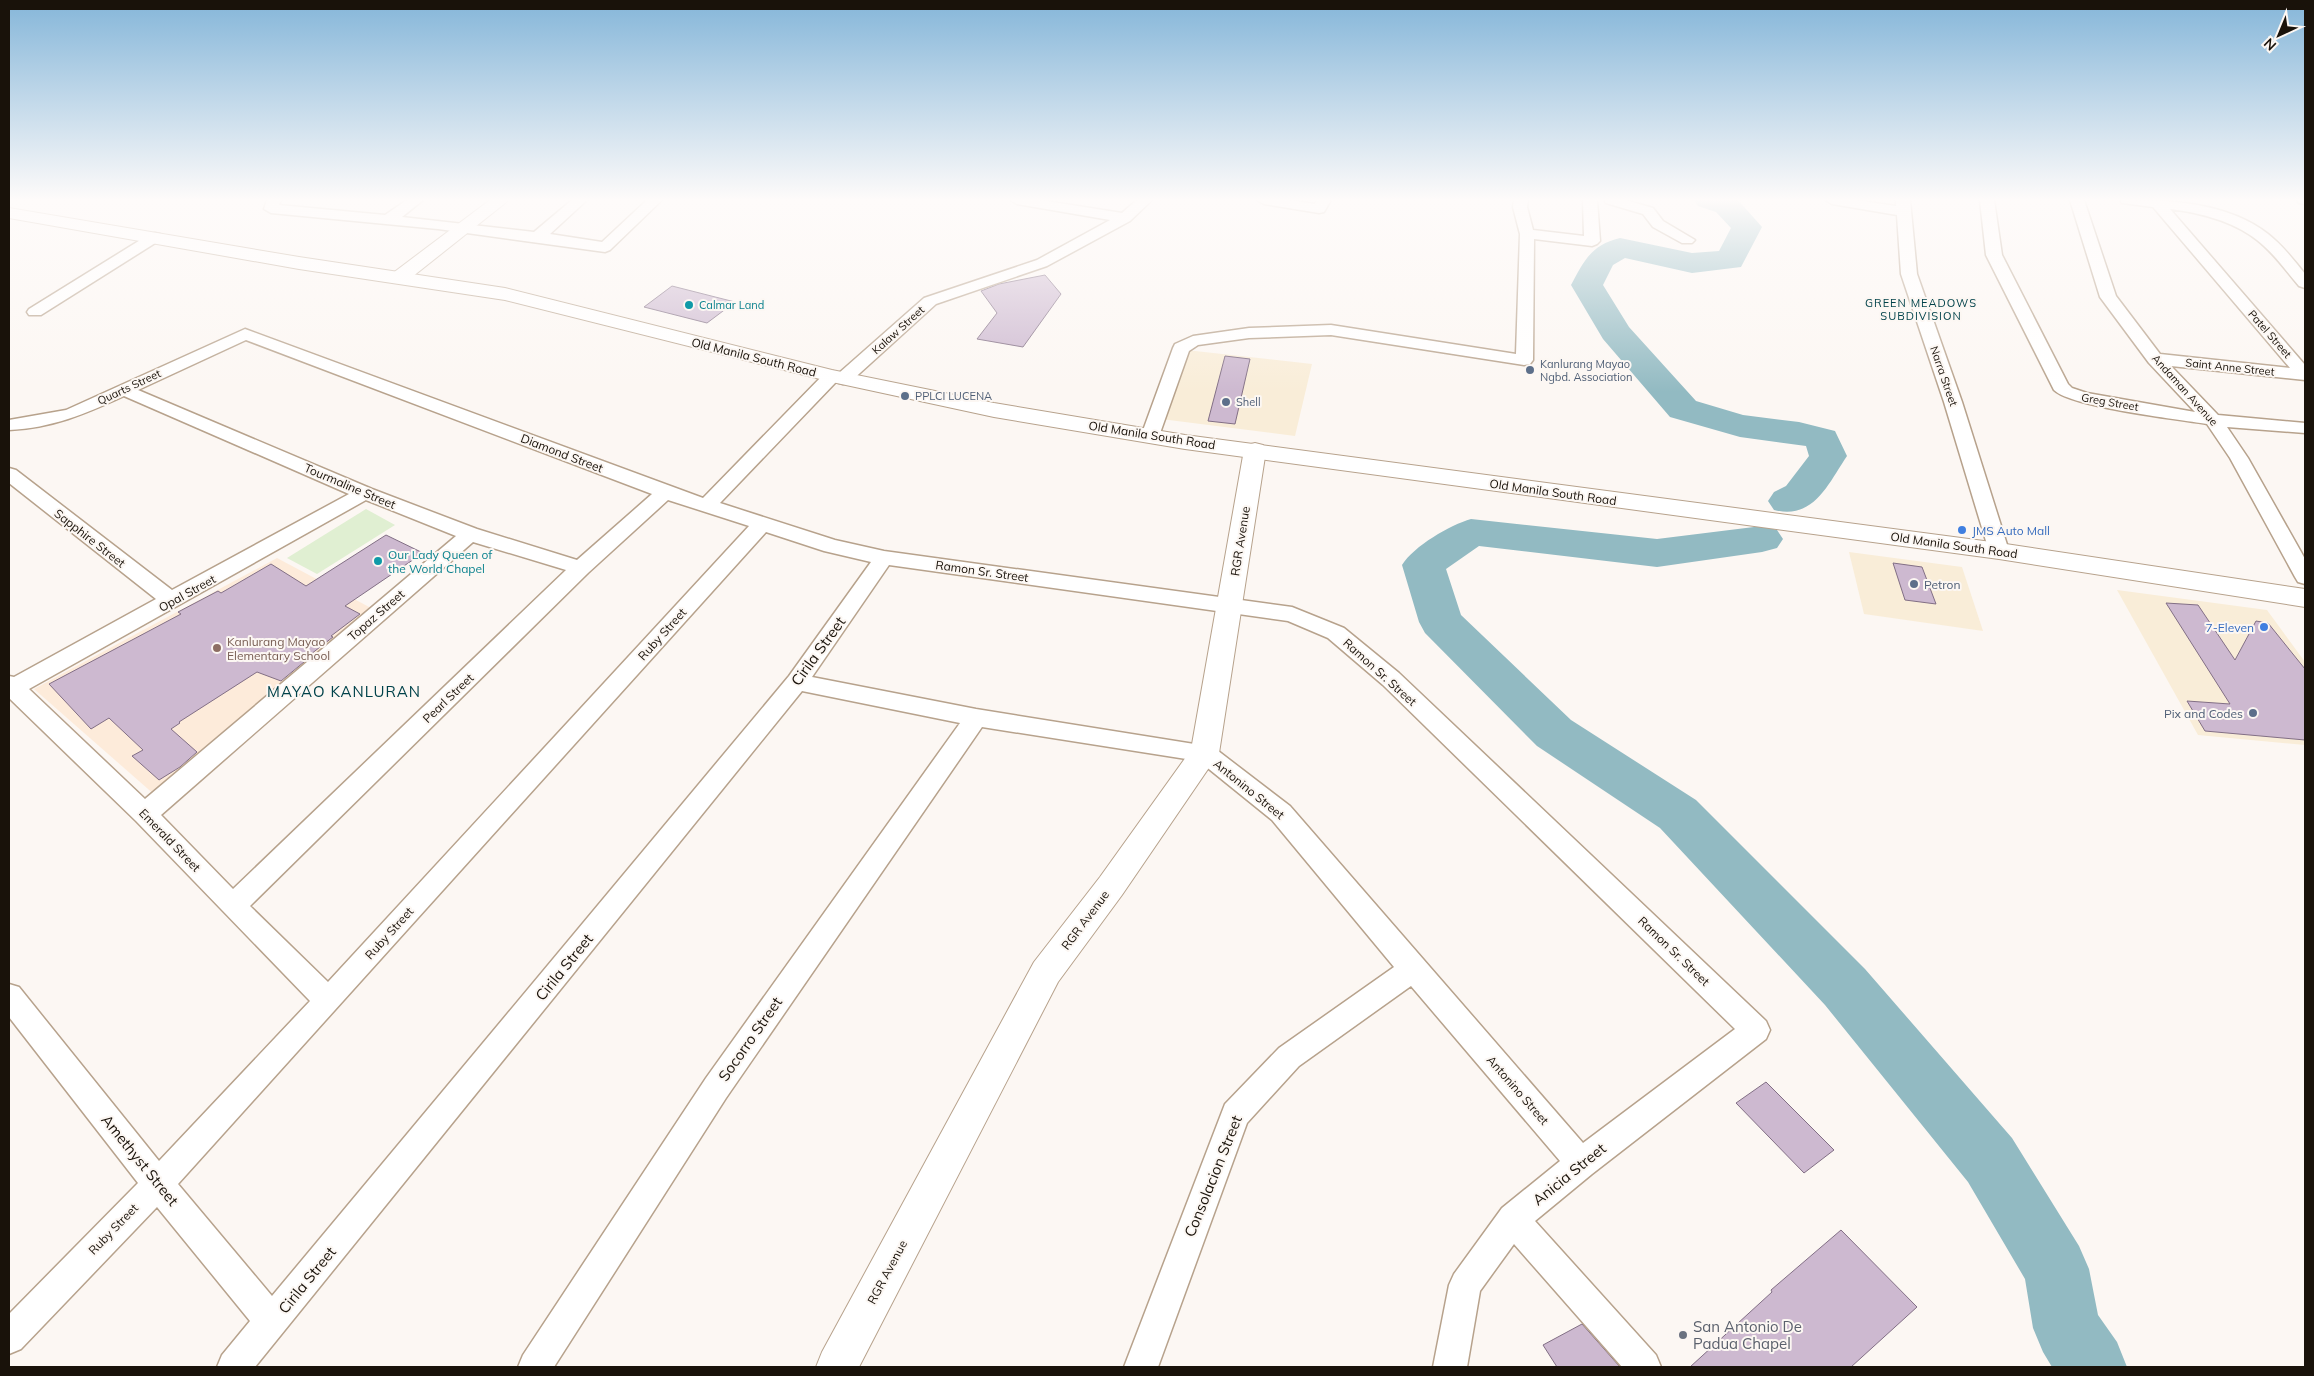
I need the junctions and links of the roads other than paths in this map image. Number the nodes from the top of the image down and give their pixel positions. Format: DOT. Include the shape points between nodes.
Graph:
graph roads {
  1 [pos="111,264"];
  2 [pos="309,264"];
  3 [pos="416,264"];
  4 [pos="1038,264"];
  5 [pos="1526,264"];
  6 [pos="1908,264"];
  7 [pos="1999,264"];
  8 [pos="2098,264"];
  9 [pos="2210,264"];
  10 [pos="2288,264"];
  11 [pos="400,277"];
  12 [pos="2305,283"];
  13 [pos="34,312"];
  14 [pos="245,334"];
  15 [pos="2155,358"];
  16 [pos="2305,375"];
  17 [pos="838,377"];
  18 [pos="124,390"];
  19 [pos="2213,420"];
  20 [pos="9,425"];
  21 [pos="2305,428"];
  22 [pos="1150,436"];
  23 [pos="1254,450"];
  24 [pos="9,474"];
  25 [pos="665,492"];
  26 [pos="365,493"];
  27 [pos="706,506"];
  28 [pos="763,523"];
  29 [pos="470,534"];
  30 [pos="1999,551"];
  31 [pos="884,558"];
  32 [pos="581,568"];
  33 [pos="2305,577"];
  34 [pos="2305,598"];
  35 [pos="172,601"];
  36 [pos="1230,604"];
  37 [pos="797,682"];
  38 [pos="10,687"];
  39 [pos="976,718"];
  40 [pos="1205,753"];
  41 [pos="145,814"];
  42 [pos="233,906"];
  43 [pos="1413,970"];
  44 [pos="9,996"];
  45 [pos="328,1001"];
  46 [pos="1756,1030"];
  47 [pos="1581,1163"];
  48 [pos="158,1184"];
  49 [pos="1513,1219"];
  50 [pos="272,1322"];
  51 [pos="9,1337"];
  52 [pos="234,1367"];
  53 [pos="535,1367"];
  54 [pos="837,1367"];
  55 [pos="1141,1367"];
  56 [pos="1450,1367"];
  57 [pos="1644,1367"];
  1 -- 13 [label="street"];
  2 -- 11 [label="main road, Old Manila South Road"];
  3 -- 11 [label="main road"];
  4 -- 17 [label="street, Kalaw Street" via="930,301"];
  5 -- 22 [label="street" via="1524,360 1331,330 1249,333 1193,341 1181,348"];
  6 -- 30 [label="street, Narra Street"];
  7 -- 19 [label="street, Greg Street" via="2060,386 2066,392 2084,398"];
  8 -- 15 [label="street, Andaman Avenue" via="2108,297"];
  9 -- 16 [label="street, Patel Street"];
  10 -- 12 [label="street"];
  11 -- 17 [label="main road, Old Manila South Road" via="505,294"];
  14 -- 18 [label="street, Quarts Street"];
  14 -- 25 [label="street, Diamond Street"];
  15 -- 16 [label="street, Saint Anne Street"];
  15 -- 19 [label="street, Andaman Avenue"];
  17 -- 22 [label="main road, Old Manila South Road" via="994,410"];
  17 -- 27 [label="street, Kalaw Street"];
  18 -- 20 [label="street, Quarts Street" via="71,414"];
  18 -- 26 [label="street, Tourmaline Street"];
  19 -- 21 [label="street, Greg Street"];
  19 -- 33 [label="street, Andaman Avenue" via="2239,458"];
  22 -- 23 [label="main road, Old Manila South Road"];
  23 -- 30 [label="main road, Old Manila South Road"];
  23 -- 36 [label="main road, RGR Avenue"];
  24 -- 35 [label="street, Sapphire Street"];
  25 -- 27 [label="street, Diamond Street"];
  25 -- 32 [label="street, Pearl Street"];
  26 -- 29 [label="street, Tourmaline Street"];
  26 -- 35 [label="street, Opal Street"];
  27 -- 28 [label="street, Diamond Street"];
  28 -- 31 [label="street, Diamond Street" via="831,546"];
  28 -- 45 [label="street, Ruby Street"];
  29 -- 32 [label="street, Tourmaline Street"];
  29 -- 41 [label="street, Topaz Street"];
  30 -- 34 [label="main road, Old Manila South Road"];
  31 -- 36 [label="street, Ramon Sr. Street"];
  31 -- 37 [label="street, Cirila Street"];
  32 -- 42 [label="street, Pearl Street"];
  35 -- 38 [label="street, Opal Street"];
  36 -- 40 [label="main road, RGR Avenue"];
  36 -- 46 [label="street, Ramon Sr. Street" via="1292,614 1336,633 1391,679"];
  37 -- 39 [label="street, Antonino Street"];
  37 -- 50 [label="street, Cirila Street"];
  38 -- 41 [label="street, Emerald Street"];
  39 -- 40 [label="street, Antonino Street"];
  39 -- 53 [label="street, Socorro Street" via="716,1088"];
  40 -- 43 [label="street, Antonino Street" via="1281,812"];
  40 -- 54 [label="main road, RGR Avenue" via="1046,972"];
  41 -- 42 [label="street, Emerald Street"];
  42 -- 45 [label="street, Emerald Street"];
  43 -- 47 [label="street, Antonino Street"];
  43 -- 55 [label="street, Consolacion Street" via="1289,1057 1235,1114"];
  44 -- 48 [label="street, Amethyst Street"];
  45 -- 48 [label="street, Ruby Street"];
  46 -- 47 [label="street, Anicia Street"];
  47 -- 49 [label="street, Anicia Street"];
  48 -- 50 [label="street, Amethyst Street"];
  48 -- 51 [label="street, Ruby Street"];
  49 -- 56 [label="street, Anicia Street" via="1465,1285"];
  49 -- 57 [label="street"];
  50 -- 52 [label="street, Cirila Street"];
}
